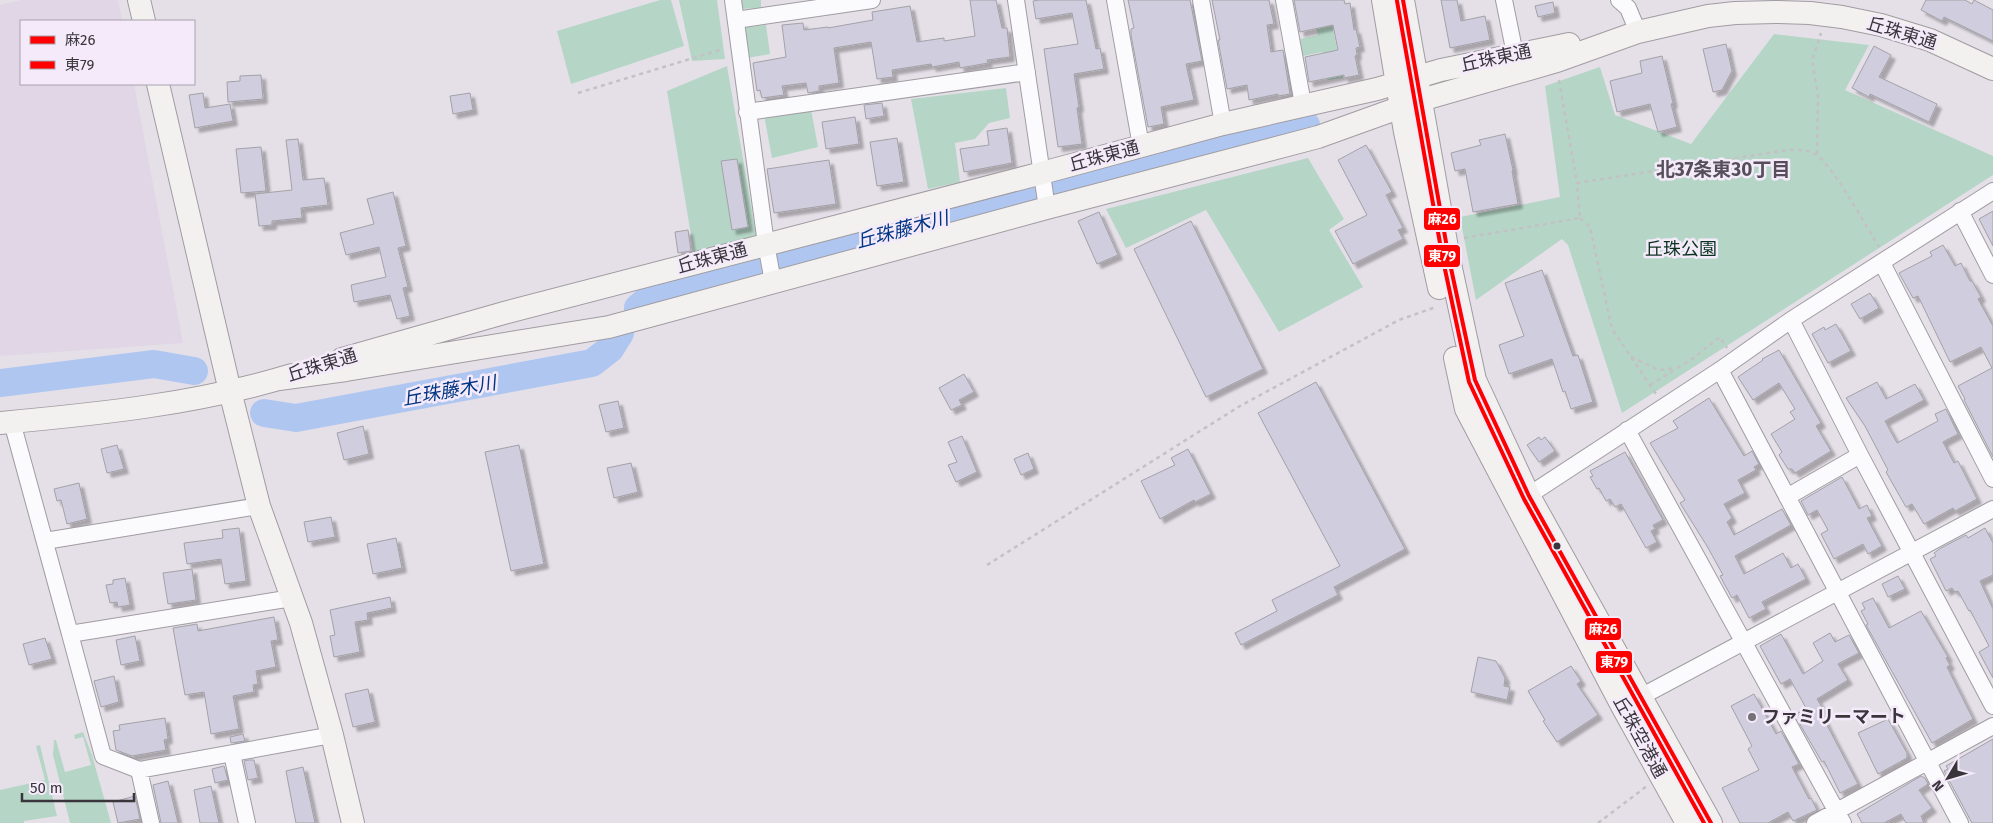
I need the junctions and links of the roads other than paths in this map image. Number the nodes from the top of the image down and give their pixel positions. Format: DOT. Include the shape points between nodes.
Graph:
graph roads {
  1 [pos="139,0"];
  2 [pos="733,0"];
  3 [pos="872,0"];
  4 [pos="1016,0"];
  5 [pos="1115,0"];
  6 [pos="1200,0"];
  7 [pos="1284,0"];
  8 [pos="1383,0"];
  9 [pos="1403,0"];
  10 [pos="1504,0"];
  11 [pos="1619,0"];
  12 [pos="1777,6"];
  13 [pos="144,20"];
  14 [pos="736,20"];
  15 [pos="1634,33"];
  16 [pos="1515,54"];
  17 [pos="1993,69"];
  18 [pos="1027,72"];
  19 [pos="1407,80"];
  20 [pos="158,85"];
  21 [pos="1303,104"];
  22 [pos="1411,104"];
  23 [pos="747,112"];
  24 [pos="1223,124"];
  25 [pos="1141,146"];
  26 [pos="1042,173"];
  27 [pos="1993,191"];
  28 [pos="1047,208"];
  29 [pos="1960,211"];
  30 [pos="766,244"];
  31 [pos="1882,257"];
  32 [pos="1993,275"];
  33 [pos="773,282"];
  34 [pos="1791,320"];
  35 [pos="1720,370"];
  36 [pos="279,378"];
  37 [pos="230,391"];
  38 [pos="6,423"];
  39 [pos="1626,430"];
  40 [pos="1860,455"];
  41 [pos="1993,480"];
  42 [pos="1787,497"];
  43 [pos="1522,500"];
  44 [pos="259,506"];
  45 [pos="1993,509"];
  46 [pos="45,541"];
  47 [pos="1912,552"];
  48 [pos="1837,592"];
  49 [pos="292,598"];
  50 [pos="70,634"];
  51 [pos="1744,641"];
  52 [pos="1992,701"];
  53 [pos="1631,702"];
  54 [pos="1993,726"];
  55 [pos="332,735"];
  56 [pos="232,754"];
  57 [pos="1927,762"];
  58 [pos="139,770"];
  59 [pos="1840,817"];
  60 [pos="151,823"];
  61 [pos="247,823"];
  62 [pos="353,823"];
  63 [pos="1687,823"];
  64 [pos="1710,823"];
  65 [pos="1815,823"];
  66 [pos="1960,823"];
  1 -- 13 [label="street"];
  2 -- 14 [label="street"];
  3 -- 14 [label="street"];
  4 -- 18 [label="street"];
  5 -- 25 [label="street"];
  6 -- 24 [label="street"];
  7 -- 21 [label="street"];
  8 -- 19 [label="street, 丘珠空港通"];
  9 -- 19 [label="street, 丘珠空港通"];
  10 -- 16 [label="street"];
  11 -- 15 [label="street" via="1628,8"];
  12 -- 15 [label="street, 丘珠東通" via="1708,16"];
  12 -- 17 [label="street, 丘珠東通" via="1882,25 1930,40"];
  14 -- 23 [label="street"];
  15 -- 16 [label="street, 丘珠東通"];
  15 -- 22 [label="street, 丘珠東通" via="1557,61"];
  16 -- 19 [label="street, 丘珠東通"];
  18 -- 23 [label="street"];
  18 -- 26 [label="street"];
  19 -- 21 [label="street, 丘珠東通"];
  19 -- 22 [label="street, 丘珠空港通"];
  20 -- 37 [label="street"];
  21 -- 24 [label="street, 丘珠東通"];
  22 -- 28 [label="street, 丘珠東通" via="1318,137"];
  22 -- 43 [label="street, 丘珠空港通" via="1475,380"];
  22 -- 43 [label="street, 丘珠空港通" via="1443,305 1466,409"];
  23 -- 30 [label="street"];
  24 -- 25 [label="street, 丘珠東通"];
  25 -- 26 [label="street, 丘珠東通"];
  26 -- 28 [label="street"];
  26 -- 30 [label="street, 丘珠東通"];
  27 -- 29 [label="street"];
  28 -- 33 [label="street, 丘珠東通"];
  29 -- 31 [label="street"];
  29 -- 32 [label="street"];
  30 -- 33 [label="street"];
  30 -- 36 [label="street, 丘珠東通" via="387,345"];
  31 -- 34 [label="street"];
  31 -- 41 [label="street"];
  33 -- 36 [label="street, 丘珠東通" via="609,327"];
  34 -- 35 [label="street"];
  34 -- 40 [label="street"];
  35 -- 39 [label="street"];
  35 -- 42 [label="street"];
  36 -- 37 [label="street"];
  37 -- 38 [label="street" via="107,413"];
  37 -- 44 [label="street"];
  38 -- 46 [label="street"];
  39 -- 43 [label="street"];
  39 -- 51 [label="street"];
  40 -- 42 [label="street"];
  40 -- 47 [label="street"];
  42 -- 48 [label="street"];
  43 -- 53 [label="street, 丘珠空港通"];
  44 -- 46 [label="street"];
  44 -- 49 [label="street"];
  45 -- 47 [label="street"];
  46 -- 50 [label="street"];
  47 -- 48 [label="street"];
  47 -- 52 [label="street"];
  48 -- 51 [label="street"];
  48 -- 57 [label="street"];
  49 -- 50 [label="street"];
  49 -- 55 [label="street"];
  50 -- 58 [label="street" via="104,756"];
  51 -- 53 [label="street"];
  51 -- 59 [label="street"];
  53 -- 63 [label="street, 丘珠空港通" via="1661,776"];
  53 -- 64 [label="street, 丘珠空港通"];
  54 -- 57 [label="street"];
  55 -- 56 [label="street"];
  55 -- 62 [label="street"];
  56 -- 58 [label="street"];
  56 -- 61 [label="street"];
  57 -- 59 [label="street"];
  57 -- 66 [label="street"];
  58 -- 60 [label="street"];
  59 -- 65 [label="street"];
}
